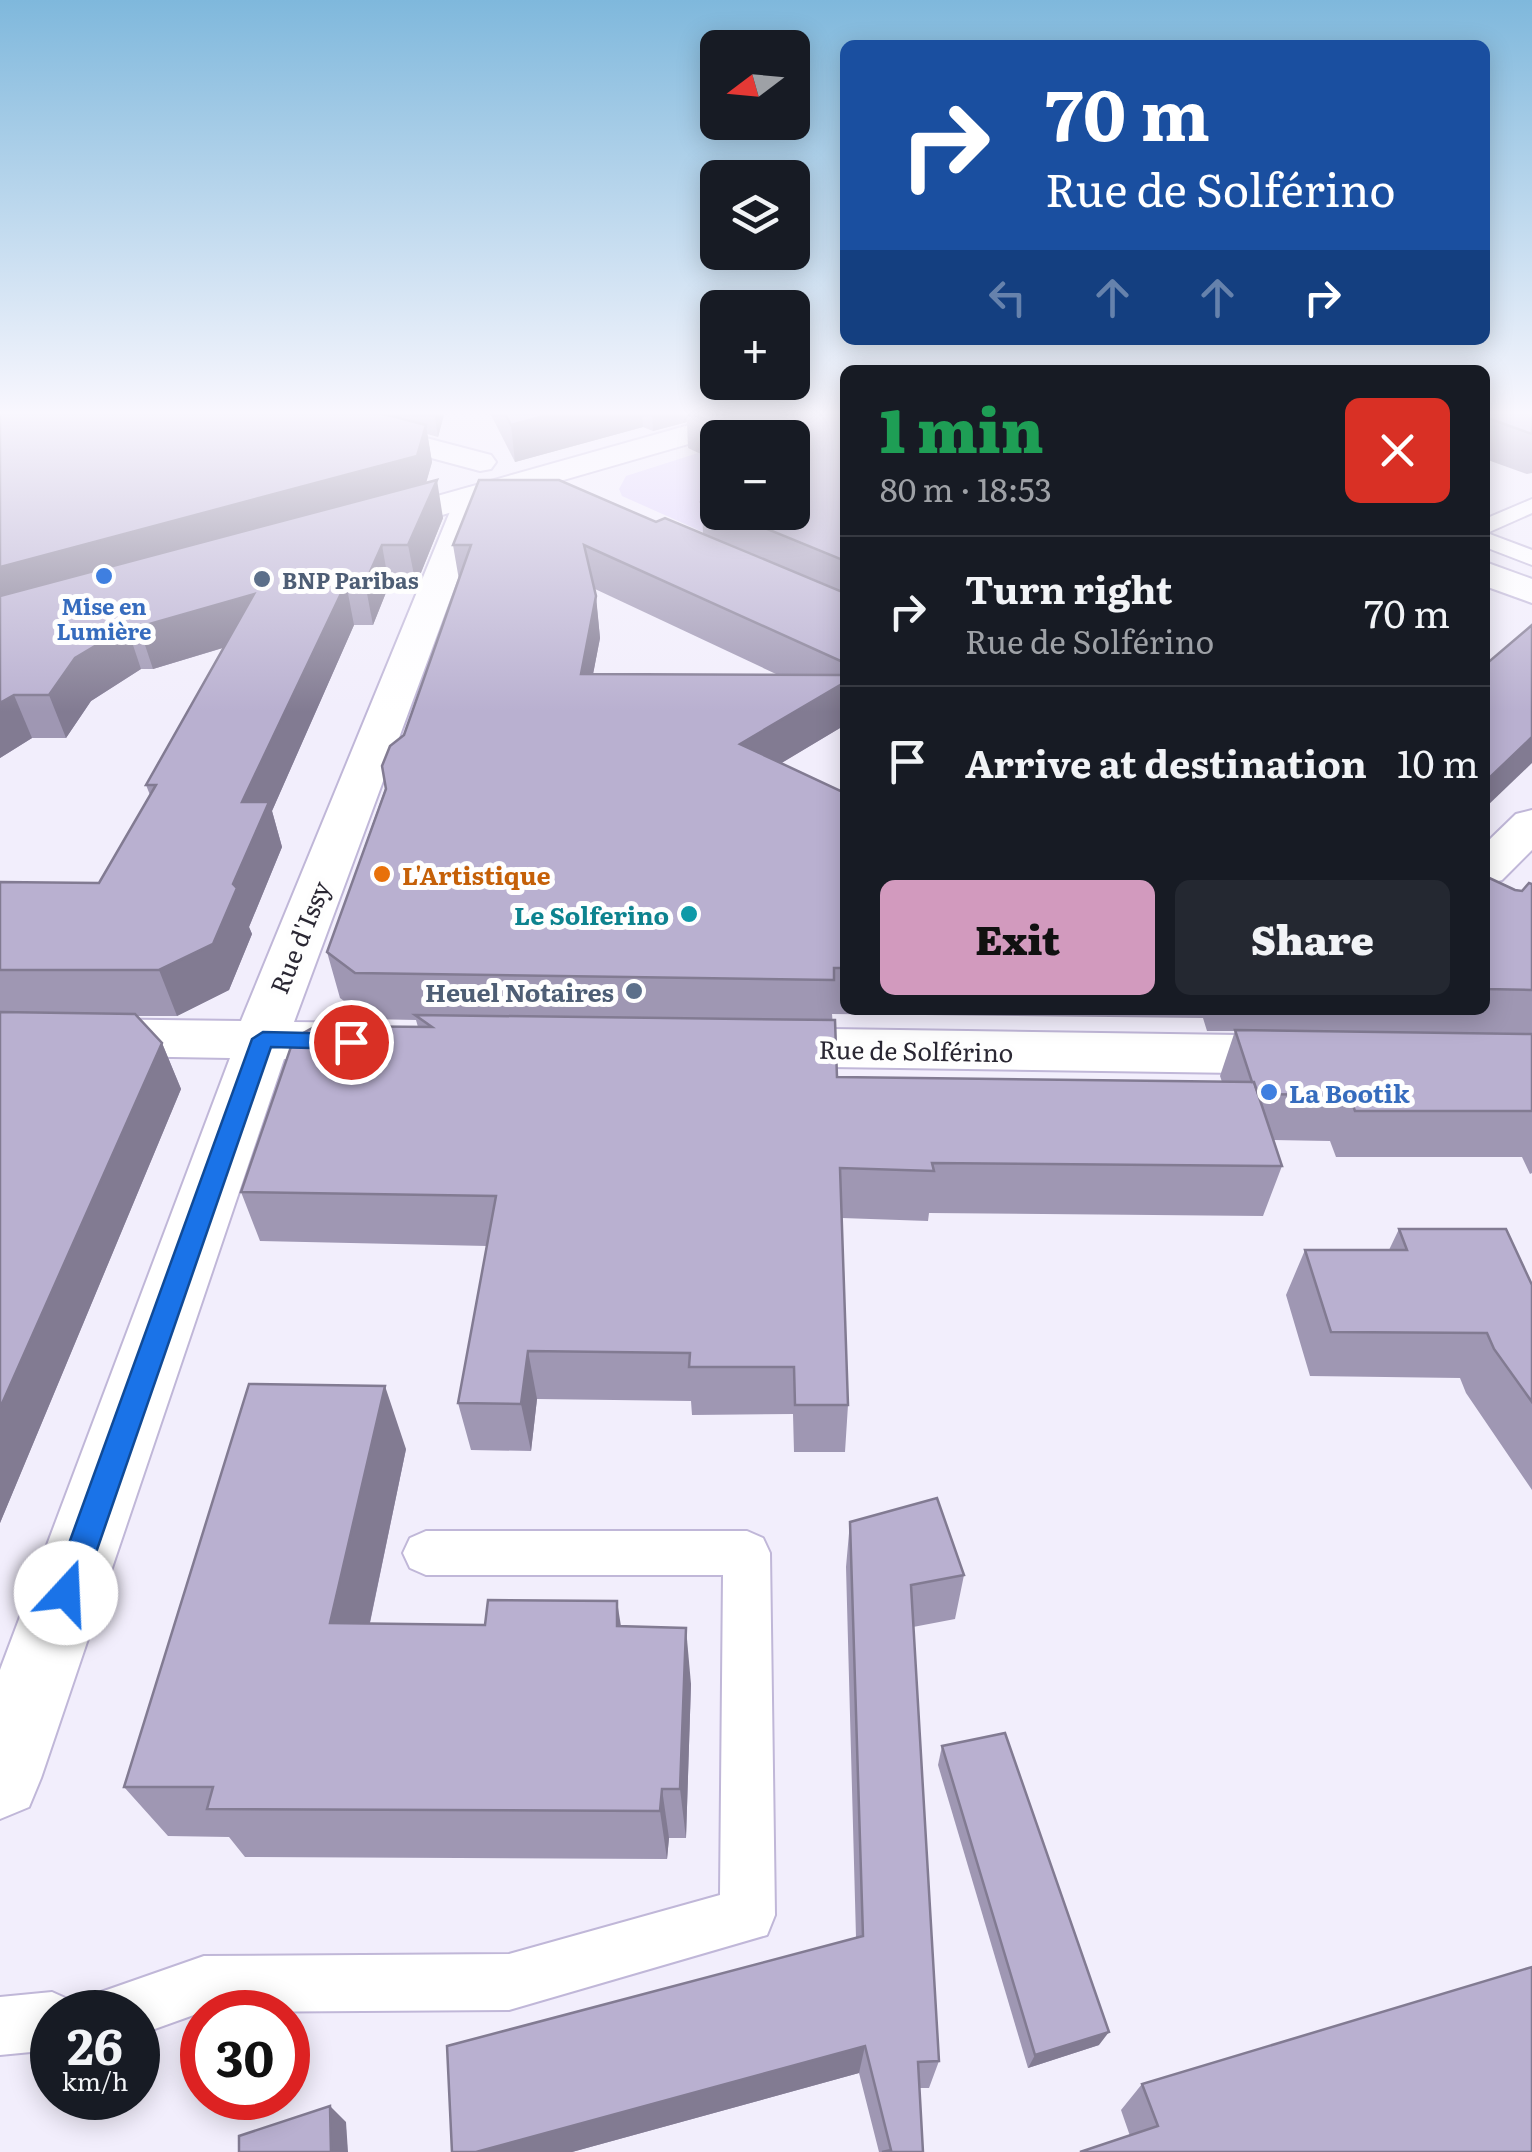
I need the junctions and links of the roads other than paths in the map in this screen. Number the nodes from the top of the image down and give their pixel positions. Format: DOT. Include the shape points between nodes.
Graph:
graph roads {
  1 [pos="396,511"];
  2 [pos="474,511"];
  3 [pos="1519,511"];
  4 [pos="1490,526"];
  5 [pos="346,532"];
  6 [pos="1490,542"];
  7 [pos="1532,558"];
  8 [pos="1490,575"];
  9 [pos="1532,592"];
  10 [pos="1532,824"];
  11 [pos="1490,891"];
  12 [pos="0,1036"];
  13 [pos="263,1039"];
  14 [pos="410,1042"];
  15 [pos="705,1047"];
  16 [pos="1355,1056"];
  17 [pos="426,1554"];
  18 [pos="0,1778"];
  19 [pos="160,1999"];
  20 [pos="30,2023"];
  21 [pos="0,2026"];
  1 -- 5 [label="street"];
  2 -- 13 [label="street, Rue d'Issy"];
  3 -- 4 [label="lane"];
  6 -- 7 [label="lane"];
  8 -- 9 [label="street"];
  10 -- 11 [label="street"];
  12 -- 13 [label="street"];
  13 -- 14 [label="street"];
  13 -- 18 [label="street, Rue d'Issy"];
  15 -- 16 [label="street, Rue de Solférino"];
  17 -- 19 [label="lane" via="746,1554 747,1914 509,1982 204,1985"];
  20 -- 21 [label="lane"];
}
